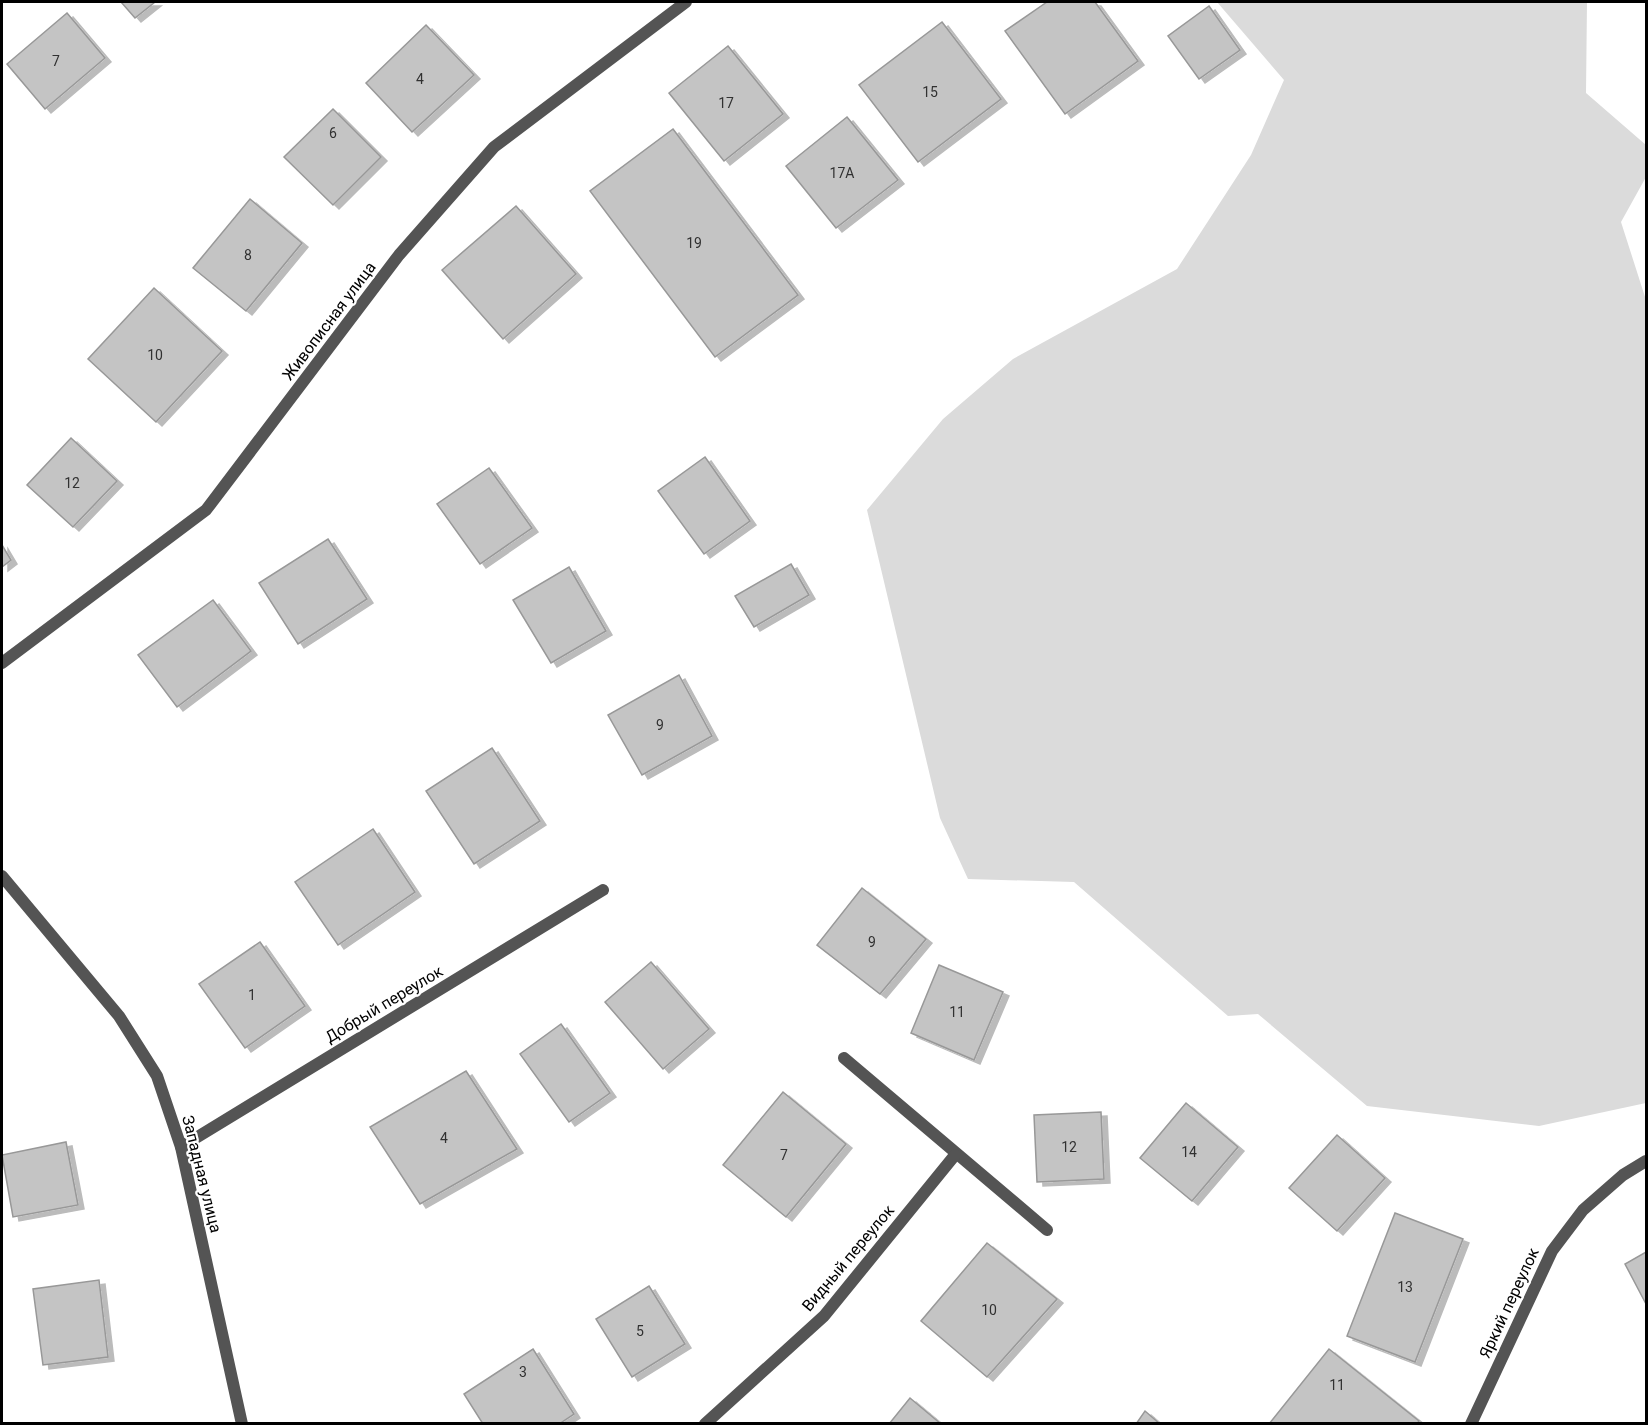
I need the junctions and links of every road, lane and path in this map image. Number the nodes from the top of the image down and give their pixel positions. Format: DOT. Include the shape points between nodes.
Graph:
graph roads {
  1 [pos="686,2"];
  2 [pos="2,663"];
  3 [pos="2,876"];
  4 [pos="603,890"];
  5 [pos="844,1058"];
  6 [pos="182,1147"];
  7 [pos="955,1155"];
  8 [pos="1647,1161"];
  9 [pos="1047,1230"];
  10 [pos="242,1424"];
  11 [pos="705,1424"];
  12 [pos="1471,1424"];
  1 -- 2 [label="street, Живописная улица" via="494,147 399,255 206,510"];
  3 -- 6 [label="street, Западная улица" via="119,1016 157,1076"];
  4 -- 6 [label="street, Добрый переулок"];
  5 -- 7 [label="street"];
  6 -- 10 [label="street, Западная улица"];
  7 -- 9 [label="street"];
  7 -- 11 [label="street, Видный переулок" via="824,1316"];
  8 -- 12 [label="street, Яркий переулок" via="1623,1175 1583,1210 1552,1251"];
}
